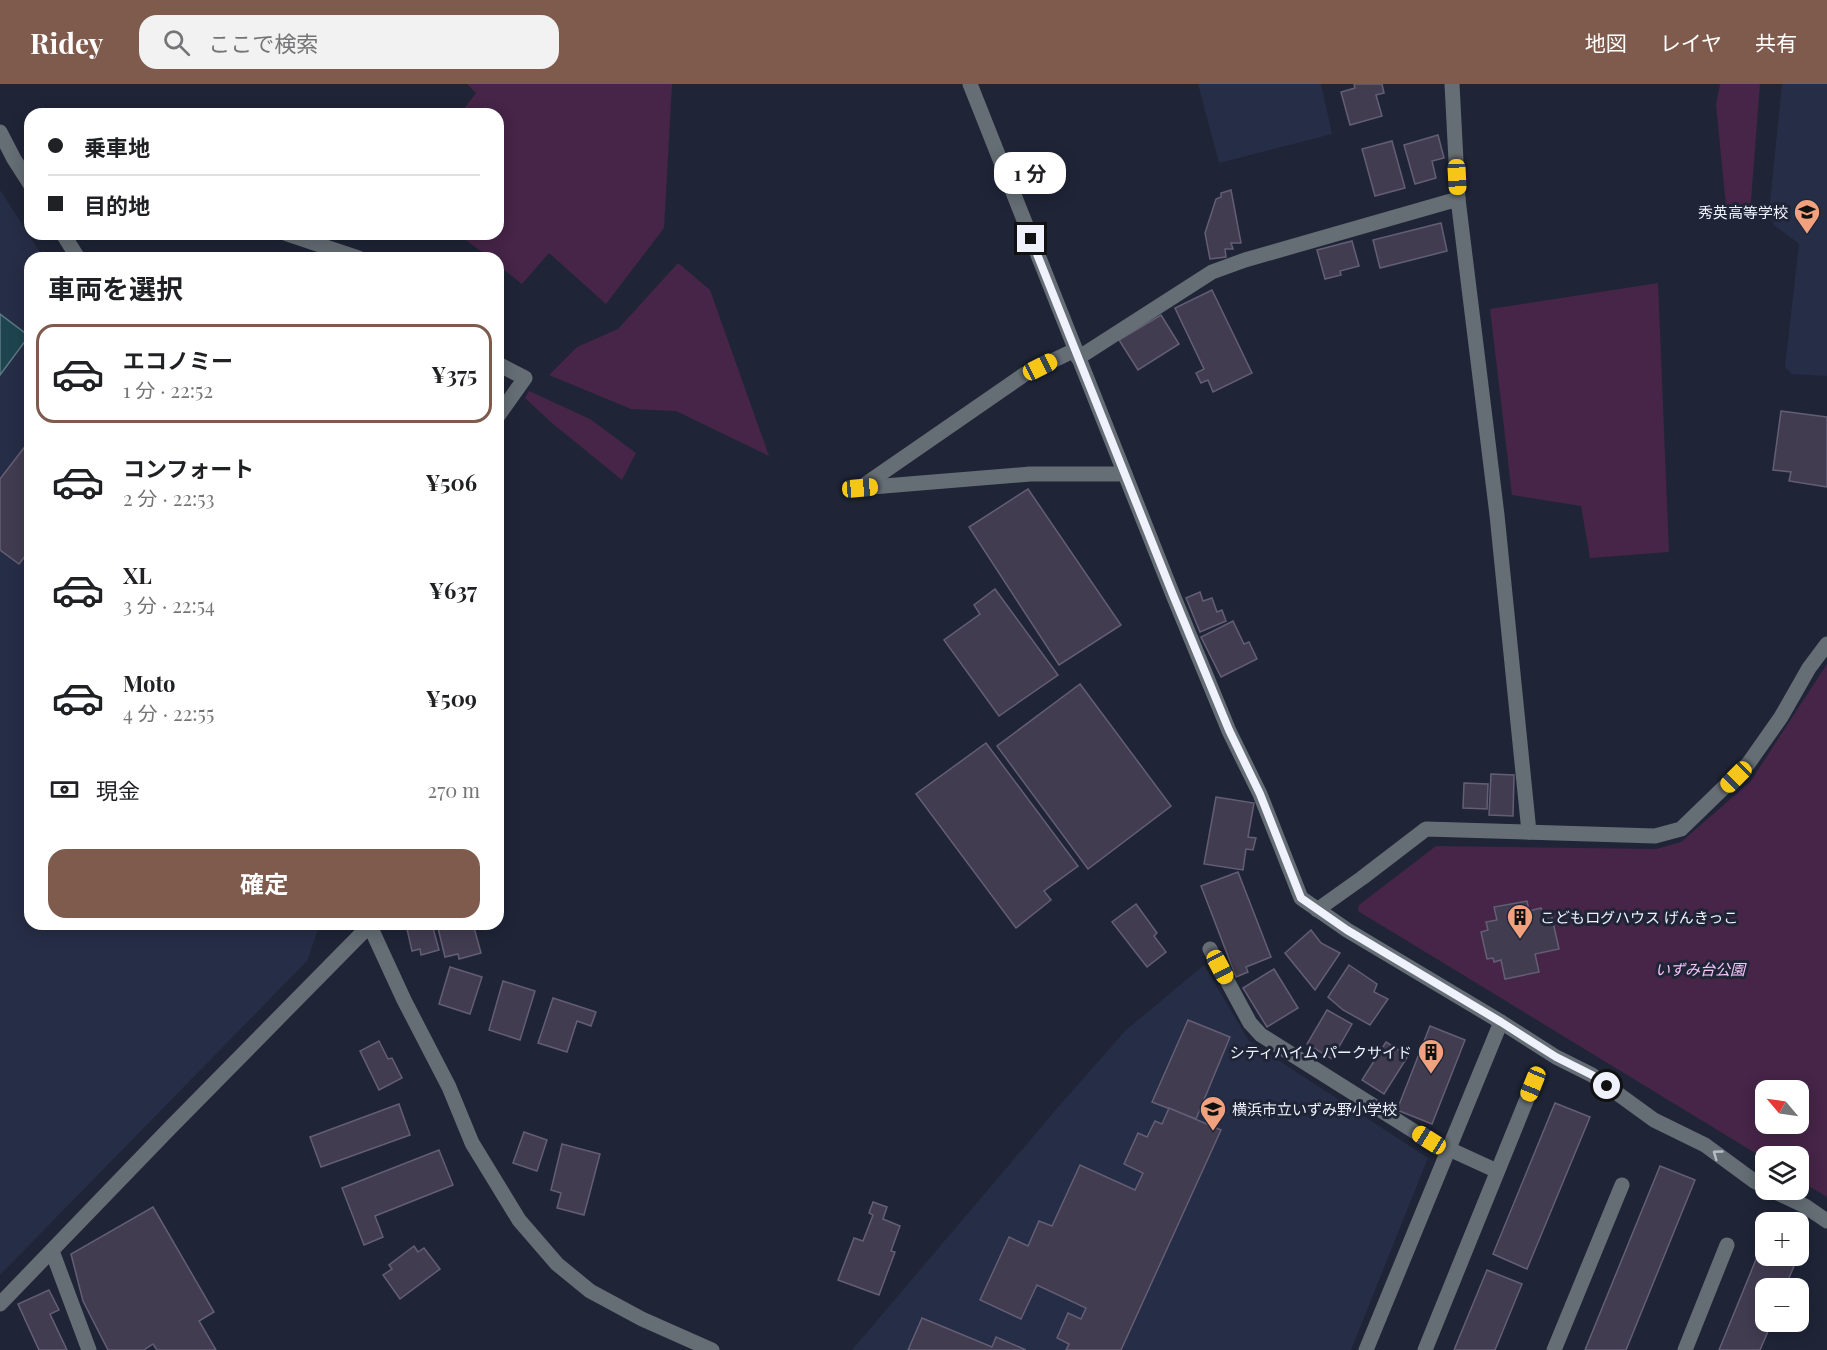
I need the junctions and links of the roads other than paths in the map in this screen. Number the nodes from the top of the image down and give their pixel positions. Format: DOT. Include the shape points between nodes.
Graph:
graph roads {
  1 [pos="970,84"];
  2 [pos="1452,84"];
  3 [pos="0,132"];
  4 [pos="24,175"];
  5 [pos="1458,199"];
  6 [pos="305,240"];
  7 [pos="341,252"];
  8 [pos="1077,354"];
  9 [pos="504,367"];
  10 [pos="504,408"];
  11 [pos="1125,474"];
  12 [pos="1827,644"];
  13 [pos="1529,832"];
  14 [pos="1317,910"];
  15 [pos="364,930"];
  16 [pos="371,930"];
  17 [pos="1210,948"];
  18 [pos="1501,1022"];
  19 [pos="1533,1084"];
  20 [pos="1448,1150"];
  21 [pos="1497,1171"];
  22 [pos="1755,1182"];
  23 [pos="1622,1185"];
  24 [pos="1792,1200"];
  25 [pos="1827,1221"];
  26 [pos="1727,1245"];
  27 [pos="52,1251"];
  28 [pos="0,1304"];
  29 [pos="89,1350"];
  30 [pos="712,1350"];
  31 [pos="1366,1350"];
  32 [pos="1425,1350"];
  33 [pos="1554,1350"];
  34 [pos="1685,1350"];
  1 -- 8 [label="street"];
  2 -- 5 [label="street"];
  3 -- 4 [label="street"];
  5 -- 8 [label="street" via="1212,272"];
  5 -- 13 [label="street" via="1497,515"];
  6 -- 7 [label="street"];
  8 -- 11 [label="street"];
  8 -- 11 [label="street" via="1025,374 860,488 1030,474"];
  9 -- 10 [label="street" via="525,378"];
  11 -- 14 [label="street" via="1301,898"];
  12 -- 13 [label="street" via="1748,764 1681,829 1655,836"];
  13 -- 14 [label="street" via="1426,829"];
  14 -- 18 [label="street"];
  15 -- 27 [label="street"];
  16 -- 30 [label="street" via="449,1087 472,1143 519,1220 557,1264 590,1291"];
  17 -- 20 [label="street" via="1250,1023 1262,1035"];
  18 -- 20 [label="street"];
  22 -- 18 [label="street, one-way" via="1705,1145 1654,1120 1592,1075"];
  19 -- 21 [label="street"];
  20 -- 21 [label="street"];
  20 -- 31 [label="street"];
  21 -- 32 [label="street"];
  23 -- 33 [label="street"];
  24 -- 25 [label="street"];
  26 -- 34 [label="street"];
  27 -- 28 [label="street"];
  27 -- 29 [label="street"];
}
